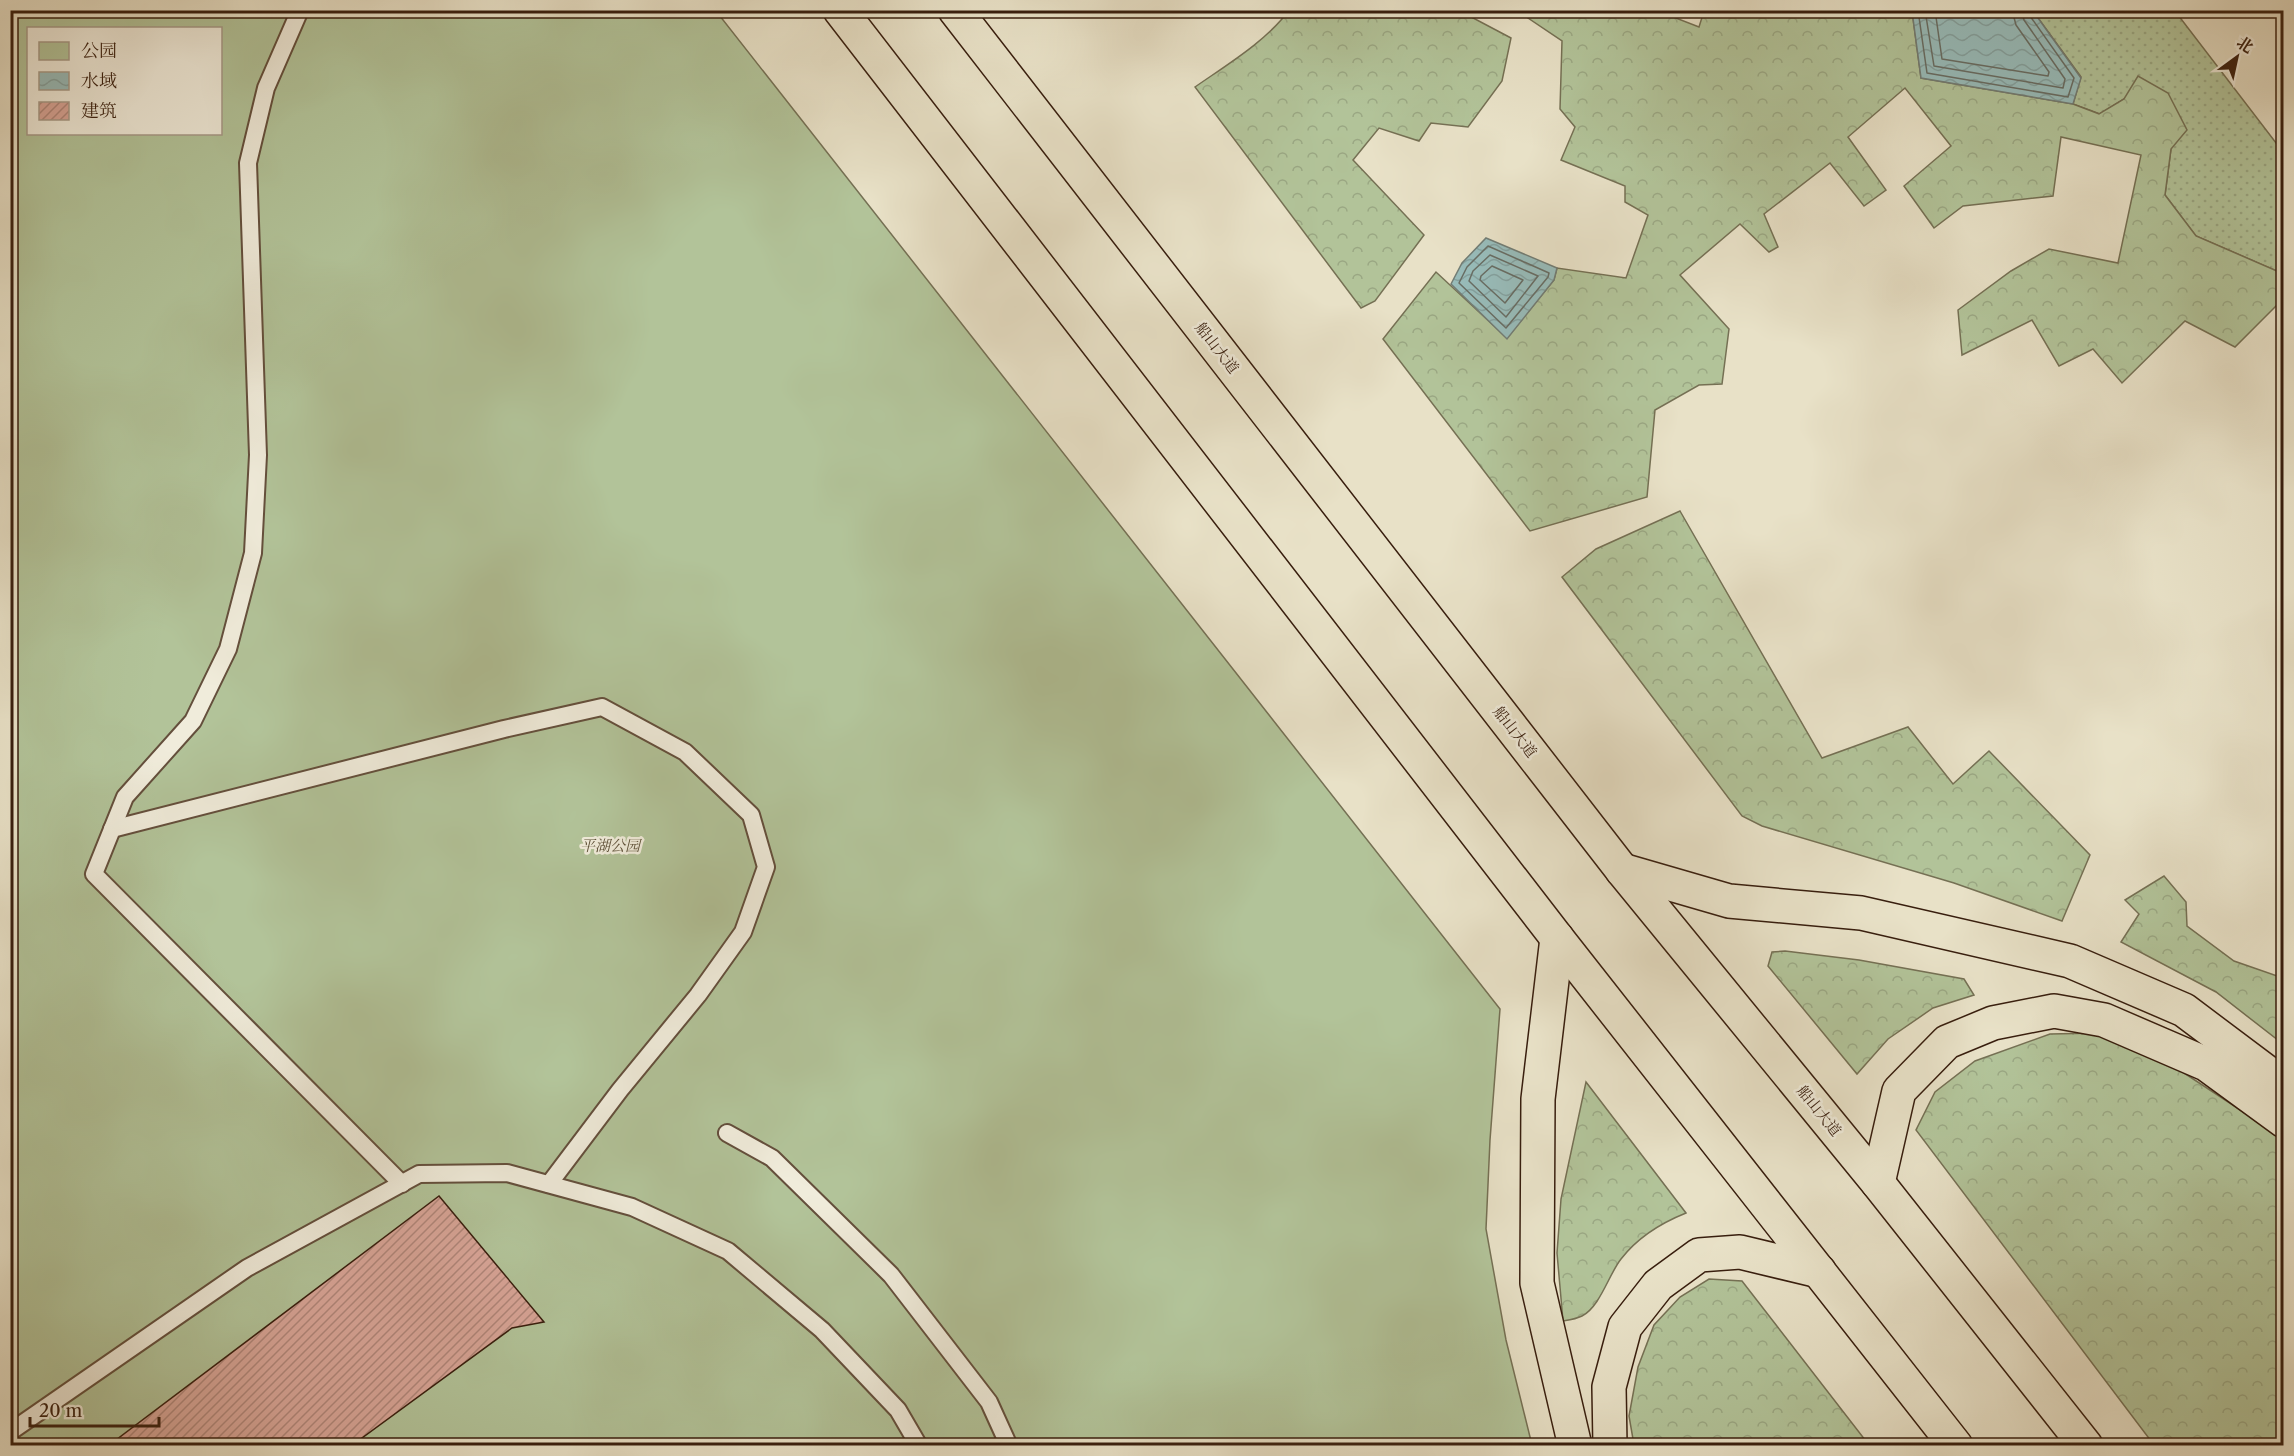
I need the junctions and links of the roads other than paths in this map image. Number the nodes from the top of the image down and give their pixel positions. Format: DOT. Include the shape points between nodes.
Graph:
graph roads {
  1 [pos="300,10"];
  2 [pos="840,10"];
  3 [pos="955,10"];
  4 [pos="112,829"];
  5 [pos="1622,870"];
  6 [pos="1557,938"];
  7 [pos="2283,1085"];
  8 [pos="2283,1120"];
  9 [pos="727,1133"];
  10 [pos="1878,1183"];
  11 [pos="402,1184"];
  12 [pos="549,1184"];
  13 [pos="1819,1271"];
  14 [pos="10,1432"];
  15 [pos="919,1446"];
  16 [pos="1009,1446"];
  17 [pos="1575,1446"];
  18 [pos="1610,1446"];
  19 [pos="1956,1446"];
  20 [pos="2086,1446"];
  1 -- 4 [label="lane" via="266,88 248,163 258,455 253,553 228,649 193,721 125,797"];
  2 -- 6 [label="highway"];
  3 -- 5 [label="highway, 船山大道"];
  4 -- 11 [label="lane" via="94,874"];
  4 -- 12 [label="lane" via="602,707 685,752 751,815 766,867 743,932"];
  5 -- 7 [label="highway" via="1729,901 1861,913 2070,961 2184,1010"];
  5 -- 10 [label="highway, 船山大道"];
  6 -- 13 [label="highway"];
  6 -- 17 [label="highway" via="1539,1100 1537,1283"];
  8 -- 10 [label="highway" via="2206,1064 2104,1020 2054,1011 1993,1023 1947,1042 1899,1091"];
  9 -- 16 [label="lane" via="772,1158 891,1275 989,1402"];
  10 -- 20 [label="highway, 船山大道"];
  11 -- 12 [label="lane" via="419,1174 507,1173"];
  11 -- 14 [label="lane" via="247,1268"];
  12 -- 15 [label="lane" via="632,1207 728,1251 822,1329 898,1410"];
  13 -- 18 [label="highway" via="1740,1252 1699,1255 1658,1285 1625,1327 1609,1387"];
  13 -- 19 [label="highway"];
}
